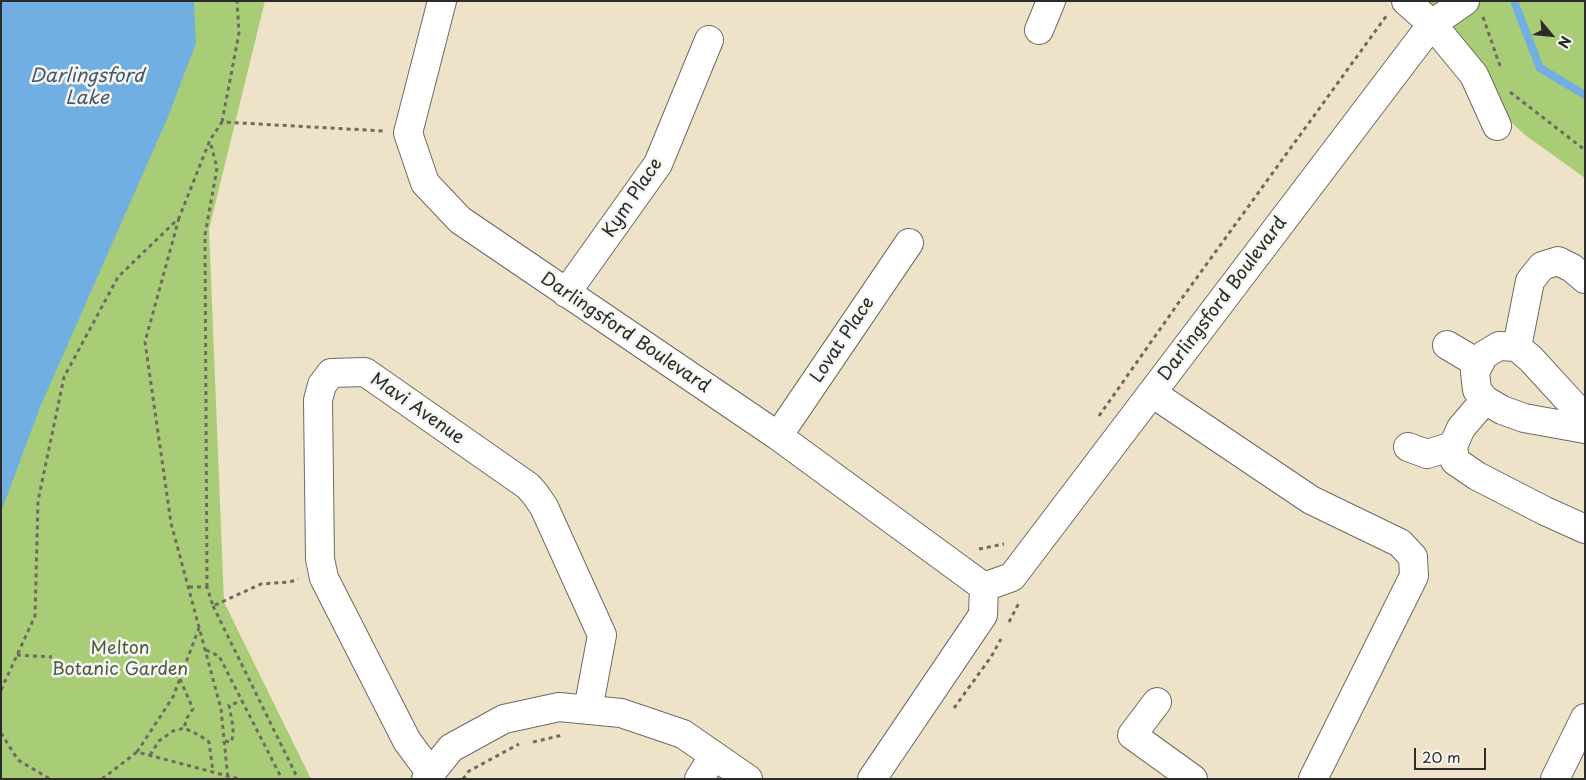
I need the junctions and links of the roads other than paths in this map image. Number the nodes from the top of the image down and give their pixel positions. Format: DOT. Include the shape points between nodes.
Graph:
graph roads {
  1 [pos="442,1"];
  2 [pos="1051,1"];
  3 [pos="1406,1"];
  4 [pos="1473,6"];
  5 [pos="1432,24"];
  6 [pos="1039,30"];
  7 [pos="709,40"];
  8 [pos="1497,126"];
  9 [pos="909,243"];
  10 [pos="1585,278"];
  11 [pos="566,293"];
  12 [pos="1447,345"];
  13 [pos="1517,346"];
  14 [pos="1480,364"];
  15 [pos="1152,393"];
  16 [pos="1485,400"];
  17 [pos="1585,418"];
  18 [pos="1585,429"];
  19 [pos="778,436"];
  20 [pos="1453,446"];
  21 [pos="1408,447"];
  22 [pos="1585,529"];
  23 [pos="984,587"];
  24 [pos="1157,702"];
  25 [pos="588,710"];
  26 [pos="1585,718"];
  27 [pos="714,756"];
  28 [pos="428,775"];
  29 [pos="699,779"];
  30 [pos="748,779"];
  31 [pos="872,779"];
  32 [pos="1193,779"];
  33 [pos="1313,779"];
  34 [pos="1555,779"];
  1 -- 11 [label="street, Darlingsford Boulevard" via="408,133 425,183 460,220"];
  2 -- 6 [label="street"];
  3 -- 5 [label="street"];
  4 -- 5 [label="street, Darlingsford Boulevard"];
  5 -- 8 [label="street" via="1474,75"];
  5 -- 15 [label="street, Darlingsford Boulevard"];
  7 -- 11 [label="street, Kym Place" via="658,164"];
  9 -- 19 [label="street, Lovat Place"];
  10 -- 13 [label="street" via="1558,261 1542,266 1530,281"];
  11 -- 19 [label="street, Darlingsford Boulevard"];
  12 -- 14 [label="street"];
  13 -- 14 [label="street" via="1499,346 1484,355"];
  13 -- 17 [label="street"];
  14 -- 16 [label="street" via="1475,372 1477,390"];
  15 -- 23 [label="street, Darlingsford Boulevard" via="1012,577"];
  15 -- 33 [label="street" via="1311,500 1400,543 1413,557 1414,576"];
  16 -- 18 [label="street" via="1524,418"];
  16 -- 20 [label="street" via="1461,428"];
  19 -- 23 [label="street, Darlingsford Boulevard"];
  20 -- 21 [label="street" via="1427,454"];
  20 -- 22 [label="street" via="1455,461 1477,476"];
  23 -- 31 [label="street" via="984,615"];
  24 -- 32 [label="street" via="1132,735"];
  25 -- 27 [label="street" via="621,713 683,734"];
  25 -- 28 [label="street" via="559,707 504,719 451,748"];
  25 -- 28 [label="street, Mavi Avenue" via="602,635 544,507 528,486 365,372 332,373 322,385 318,400 320,559 324,578 407,741"];
  26 -- 34 [label="street"];
  27 -- 29 [label="street"];
  27 -- 30 [label="street"];
}
